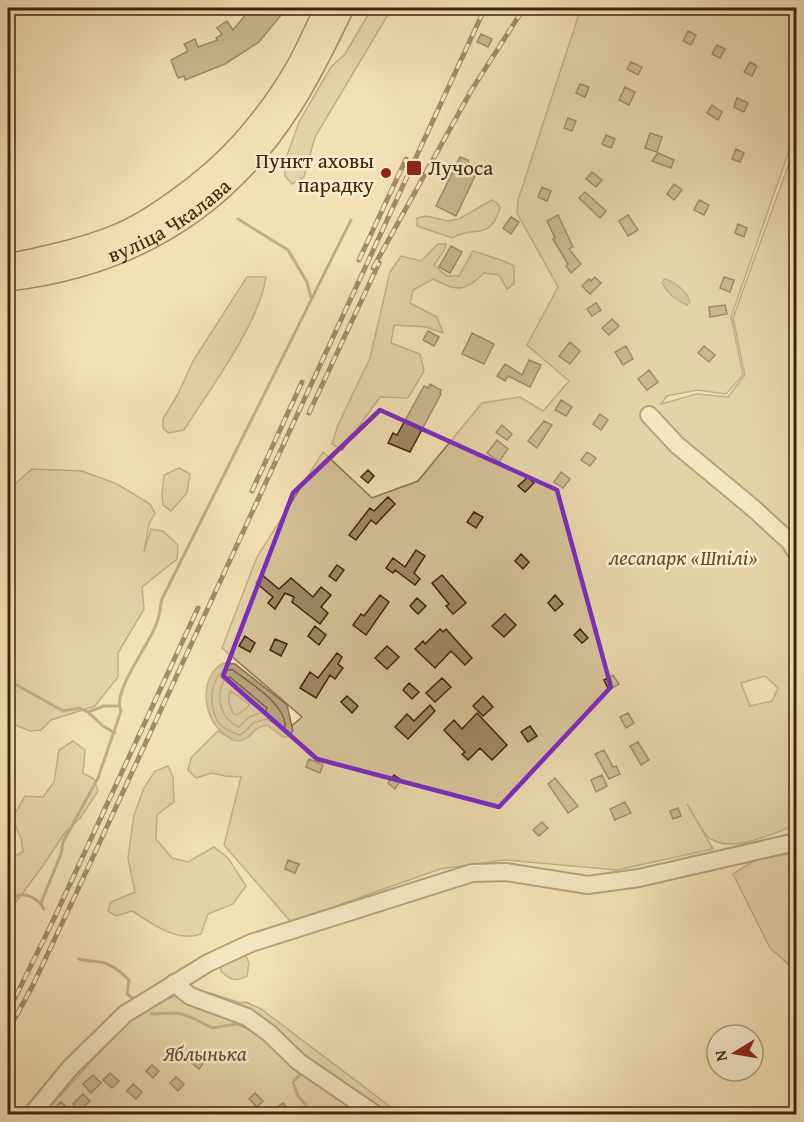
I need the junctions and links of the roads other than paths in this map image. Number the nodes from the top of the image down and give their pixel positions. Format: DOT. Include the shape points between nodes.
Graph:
graph roads {
  1 [pos="327,8"];
  2 [pos="343,8"];
  3 [pos="249,148"];
  4 [pos="8,265"];
  5 [pos="8,280"];
  6 [pos="649,415"];
  7 [pos="796,552"];
  8 [pos="796,842"];
  9 [pos="174,983"];
  10 [pos="32,1114"];
  11 [pos="375,1114"];
  1 -- 3 [label="main road, вуліца Чкалава"];
  2 -- 3 [label="main road, вуліца Чкалава" via="296,97"];
  3 -- 4 [label="main road, вуліца Чкалава" via="164,209 120,234 66,253"];
  3 -- 5 [label="main road, вуліца Чкалава" via="207,201 178,223 91,263"];
  6 -- 7 [label="street" via="677,445 790,542"];
  8 -- 9 [label="street" via="639,878 588,885 506,873 472,873 251,943"];
  9 -- 10 [label="street" via="125,1014 69,1069"];
  9 -- 11 [label="street" via="189,996 247,1017 299,1062"];
}
